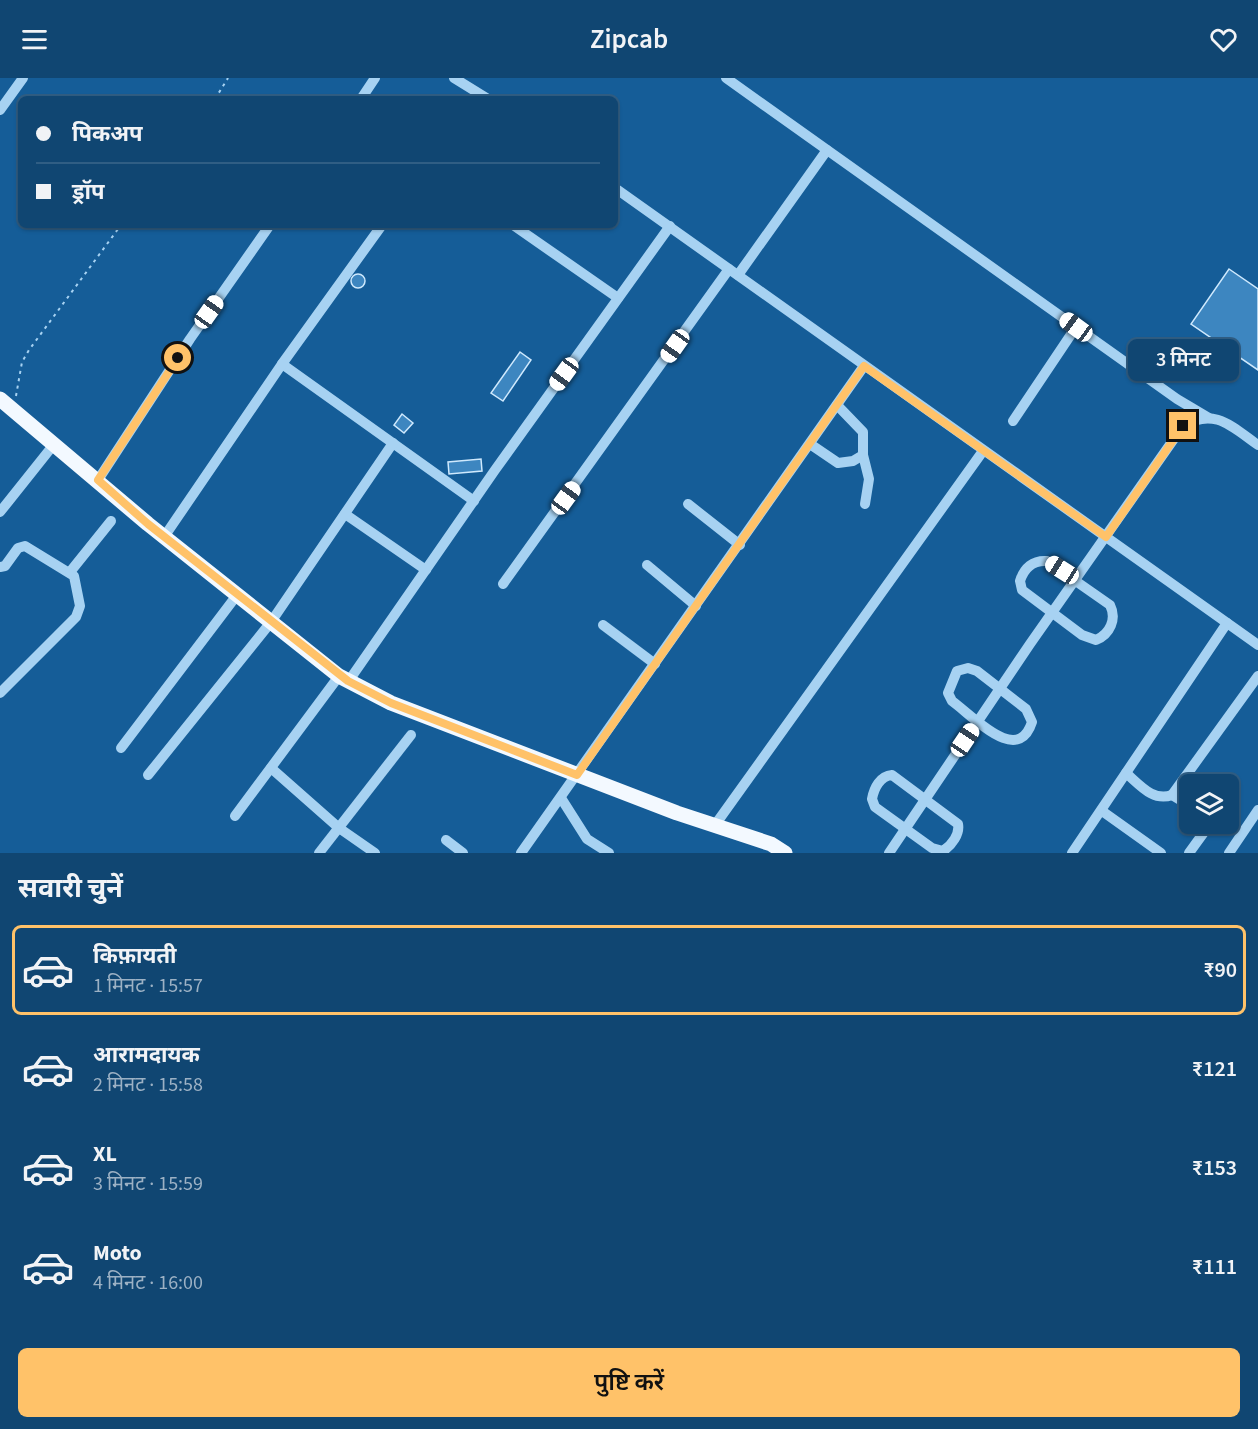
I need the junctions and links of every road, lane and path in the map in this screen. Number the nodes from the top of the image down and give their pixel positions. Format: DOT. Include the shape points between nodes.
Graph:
graph roads {
  1 [pos="23,78"];
  2 [pos="228,78"];
  3 [pos="375,78"];
  4 [pos="454,78"];
  5 [pos="726,78"];
  6 [pos="217,96"];
  7 [pos="363,96"];
  8 [pos="483,96"];
  9 [pos="0,110"];
  10 [pos="827,150"];
  11 [pos="618,190"];
  12 [pos="670,226"];
  13 [pos="120,228"];
  14 [pos="268,228"];
  15 [pos="380,228"];
  16 [pos="517,228"];
  17 [pos="734,272"];
  18 [pos="618,298"];
  19 [pos="1076,327"];
  20 [pos="282,364"];
  21 [pos="864,366"];
  22 [pos="0,399"];
  23 [pos="837,405"];
  24 [pos="14,410"];
  25 [pos="1209,417"];
  26 [pos="1013,421"];
  27 [pos="55,442"];
  28 [pos="393,443"];
  29 [pos="810,444"];
  30 [pos="1258,445"];
  31 [pos="983,451"];
  32 [pos="863,455"];
  33 [pos="98,480"];
  34 [pos="474,501"];
  35 [pos="688,504"];
  36 [pos="865,504"];
  37 [pos="0,513"];
  38 [pos="345,514"];
  39 [pos="111,521"];
  40 [pos="164,537"];
  41 [pos="1106,537"];
  42 [pos="740,545"];
  43 [pos="647,565"];
  44 [pos="0,567"];
  45 [pos="426,570"];
  46 [pos="70,572"];
  47 [pos="1077,579"];
  48 [pos="503,584"];
  49 [pos="237,595"];
  50 [pos="696,606"];
  51 [pos="1053,613"];
  52 [pos="271,622"];
  53 [pos="1227,623"];
  54 [pos="603,625"];
  55 [pos="1258,645"];
  56 [pos="655,664"];
  57 [pos="1258,676"];
  58 [pos="344,679"];
  59 [pos="1000,688"];
  60 [pos="0,693"];
  61 [pos="978,720"];
  62 [pos="411,735"];
  63 [pos="121,748"];
  64 [pos="271,768"];
  65 [pos="1126,773"];
  66 [pos="148,775"];
  67 [pos="577,775"];
  68 [pos="1172,795"];
  69 [pos="561,798"];
  70 [pos="926,798"];
  71 [pos="1179,799"];
  72 [pos="1258,810"];
  73 [pos="1102,811"];
  74 [pos="235,816"];
  75 [pos="715,825"];
  76 [pos="339,828"];
  77 [pos="905,830"];
  78 [pos="1203,834"];
  79 [pos="446,840"];
  80 [pos="320,853"];
  81 [pos="375,853"];
  82 [pos="464,853"];
  83 [pos="521,853"];
  84 [pos="609,853"];
  85 [pos="785,853"];
  86 [pos="889,853"];
  87 [pos="1072,853"];
  88 [pos="1161,853"];
  89 [pos="1189,853"];
  90 [pos="1229,853"];
  1 -- 9 [label="street"];
  2 -- 6 [label="path"];
  3 -- 7 [label="street"];
  4 -- 8 [label="street"];
  5 -- 10 [label="street"];
  10 -- 17 [label="street"];
  10 -- 19 [label="street"];
  11 -- 12 [label="street"];
  12 -- 17 [label="street"];
  12 -- 18 [label="street"];
  13 -- 24 [label="path" via="26,356"];
  14 -- 33 [label="street"];
  15 -- 20 [label="street"];
  16 -- 18 [label="street"];
  17 -- 21 [label="street"];
  17 -- 48 [label="street"];
  18 -- 34 [label="street"];
  19 -- 25 [label="street" via="1177,399"];
  19 -- 26 [label="street"];
  20 -- 28 [label="street"];
  20 -- 40 [label="street"];
  21 -- 23 [label="street"];
  21 -- 31 [label="street"];
  22 -- 24 [label="main road"];
  23 -- 29 [label="street"];
  23 -- 32 [label="street" via="863,432"];
  24 -- 27 [label="main road"];
  25 -- 30 [label="street" via="1225,421"];
  25 -- 41 [label="street" via="1183,426"];
  27 -- 33 [label="main road"];
  27 -- 37 [label="street"];
  28 -- 34 [label="street"];
  28 -- 38 [label="street"];
  29 -- 32 [label="street" via="838,463"];
  29 -- 42 [label="street"];
  31 -- 41 [label="street"];
  31 -- 75 [label="street"];
  32 -- 36 [label="street" via="869,479"];
  33 -- 40 [label="main road"];
  34 -- 45 [label="street"];
  35 -- 42 [label="street"];
  38 -- 45 [label="street"];
  38 -- 52 [label="street"];
  39 -- 46 [label="street"];
  40 -- 49 [label="main road"];
  41 -- 47 [label="street"];
  41 -- 53 [label="street"];
  42 -- 50 [label="street"];
  43 -- 50 [label="street"];
  44 -- 46 [label="street" via="21,546"];
  45 -- 58 [label="street"];
  46 -- 60 [label="street" via="76,580 80,606 76,617"];
  47 -- 51 [label="street"];
  47 -- 51 [label="street" via="1047,561 1034,562 1027,568 1020,581 1022,590"];
  47 -- 51 [label="street" via="1110,606 1114,617 1106,633 1091,639"];
  49 -- 52 [label="main road"];
  49 -- 63 [label="street"];
  50 -- 56 [label="street"];
  51 -- 59 [label="street"];
  52 -- 58 [label="main road"];
  52 -- 66 [label="street"];
  53 -- 55 [label="street"];
  53 -- 65 [label="street"];
  54 -- 56 [label="street"];
  56 -- 67 [label="street"];
  57 -- 68 [label="street"];
  58 -- 64 [label="street"];
  58 -- 67 [label="main road" via="391,703"];
  59 -- 61 [label="street"];
  59 -- 61 [label="street" via="968,668 957,671 951,679 949,697"];
  59 -- 61 [label="street" via="1031,715 1025,737 1012,742 1005,740"];
  61 -- 70 [label="street"];
  62 -- 76 [label="street"];
  64 -- 74 [label="street"];
  64 -- 76 [label="street"];
  65 -- 68 [label="street" via="1153,795"];
  65 -- 73 [label="street"];
  67 -- 69 [label="street"];
  67 -- 75 [label="main road"];
  68 -- 71 [label="street"];
  69 -- 83 [label="street"];
  69 -- 84 [label="street" via="587,838"];
  70 -- 77 [label="street"];
  70 -- 77 [label="street" via="958,824 957,835 948,847 938,851"];
  70 -- 77 [label="street" via="892,775 885,776 877,785 872,803"];
  72 -- 90 [label="street"];
  73 -- 87 [label="street"];
  73 -- 88 [label="street"];
  75 -- 85 [label="main road" via="771,844"];
  76 -- 80 [label="street"];
  76 -- 81 [label="street"];
  77 -- 86 [label="street"];
  78 -- 89 [label="street"];
  79 -- 82 [label="street"];
}
